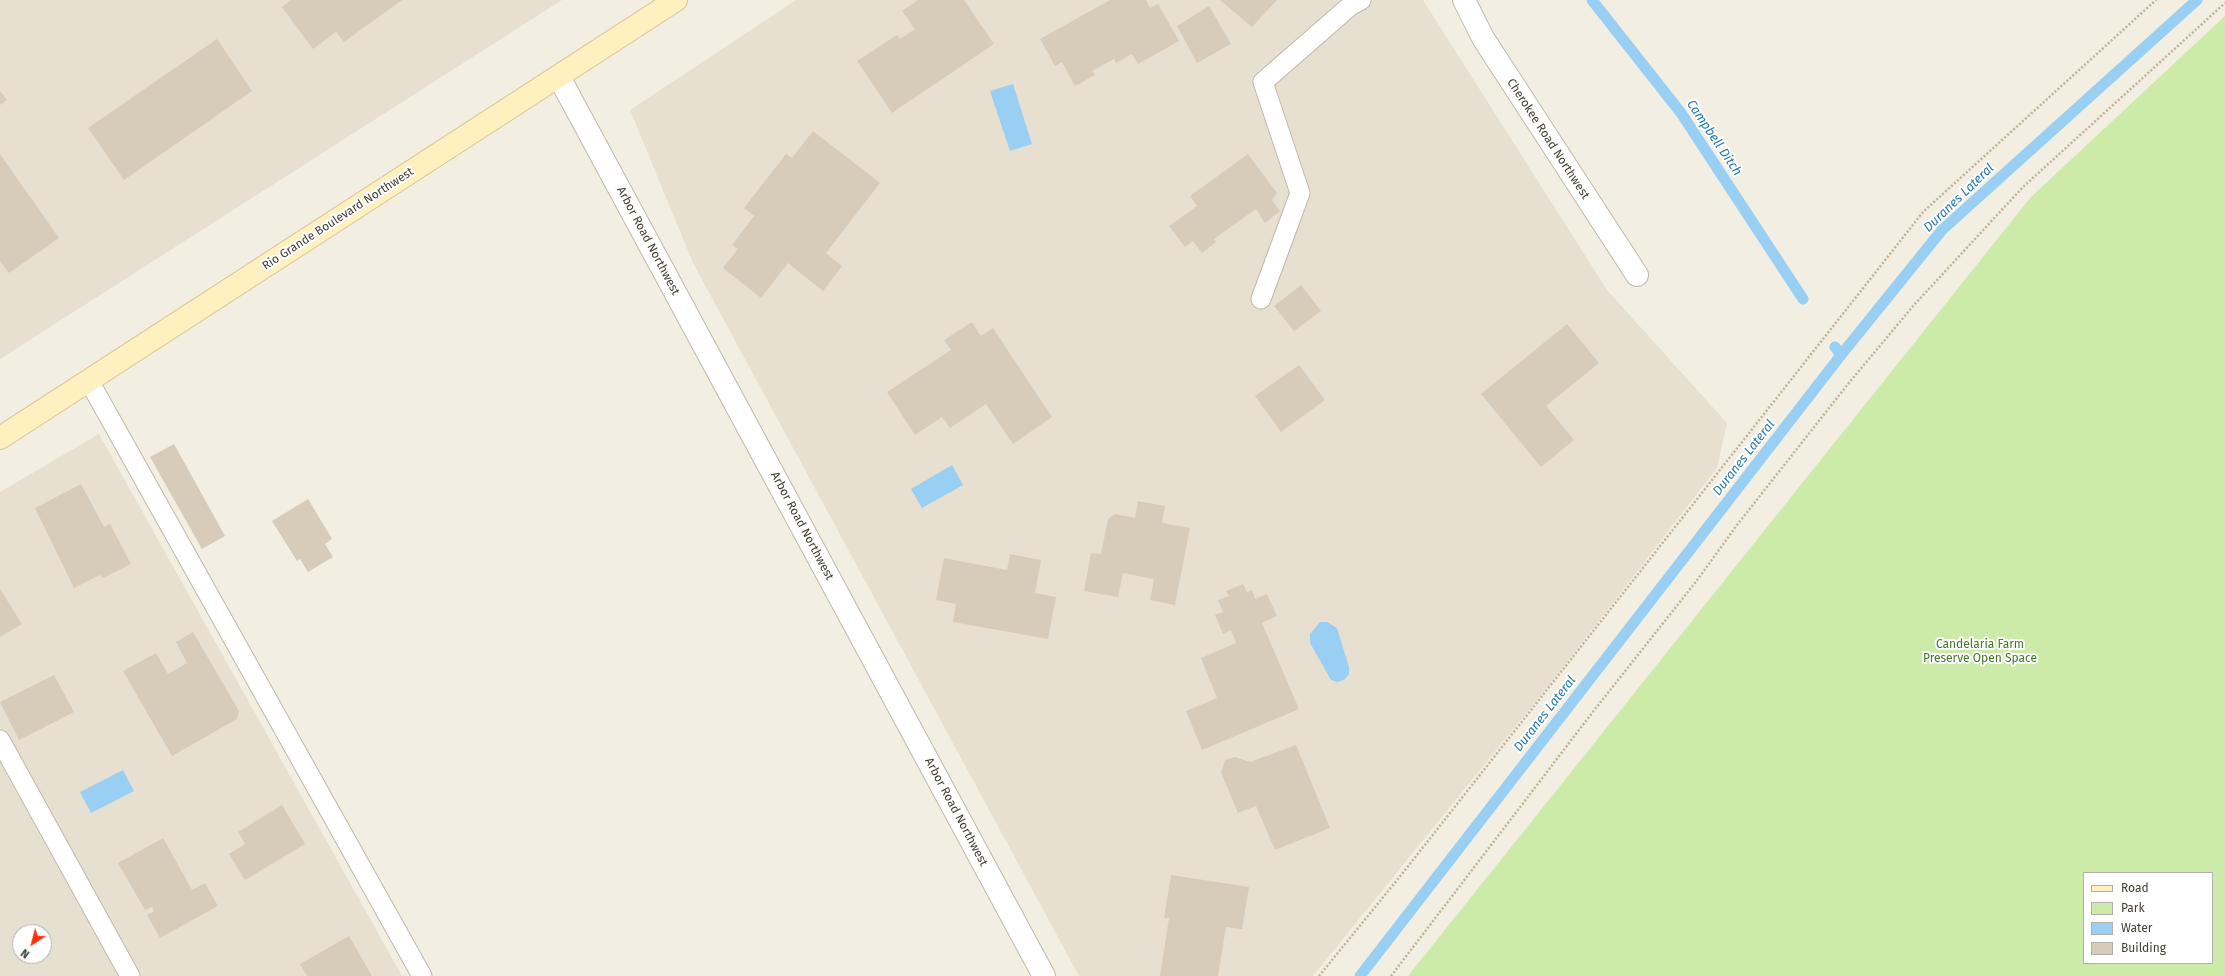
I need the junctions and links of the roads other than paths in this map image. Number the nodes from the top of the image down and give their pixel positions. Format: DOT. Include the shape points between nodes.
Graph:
graph roads {
  1 [pos="676,0"];
  2 [pos="1361,0"];
  3 [pos="1464,0"];
  4 [pos="559,77"];
  5 [pos="1637,275"];
  6 [pos="1261,299"];
  7 [pos="88,380"];
  8 [pos="0,438"];
  9 [pos="0,740"];
  10 [pos="130,976"];
  11 [pos="422,976"];
  12 [pos="1044,976"];
  1 -- 4 [label="main road, Rio Grande Boulevard Northwest"];
  2 -- 6 [label="lane" via="1350,6 1263,82 1300,193"];
  3 -- 5 [label="street, Cherokee Road Northwest" via="1483,38"];
  4 -- 7 [label="main road, Rio Grande Boulevard Northwest"];
  4 -- 12 [label="street, Arbor Road Northwest"];
  7 -- 8 [label="main road, Rio Grande Boulevard Northwest"];
  7 -- 11 [label="lane"];
  9 -- 10 [label="lane"];
}
